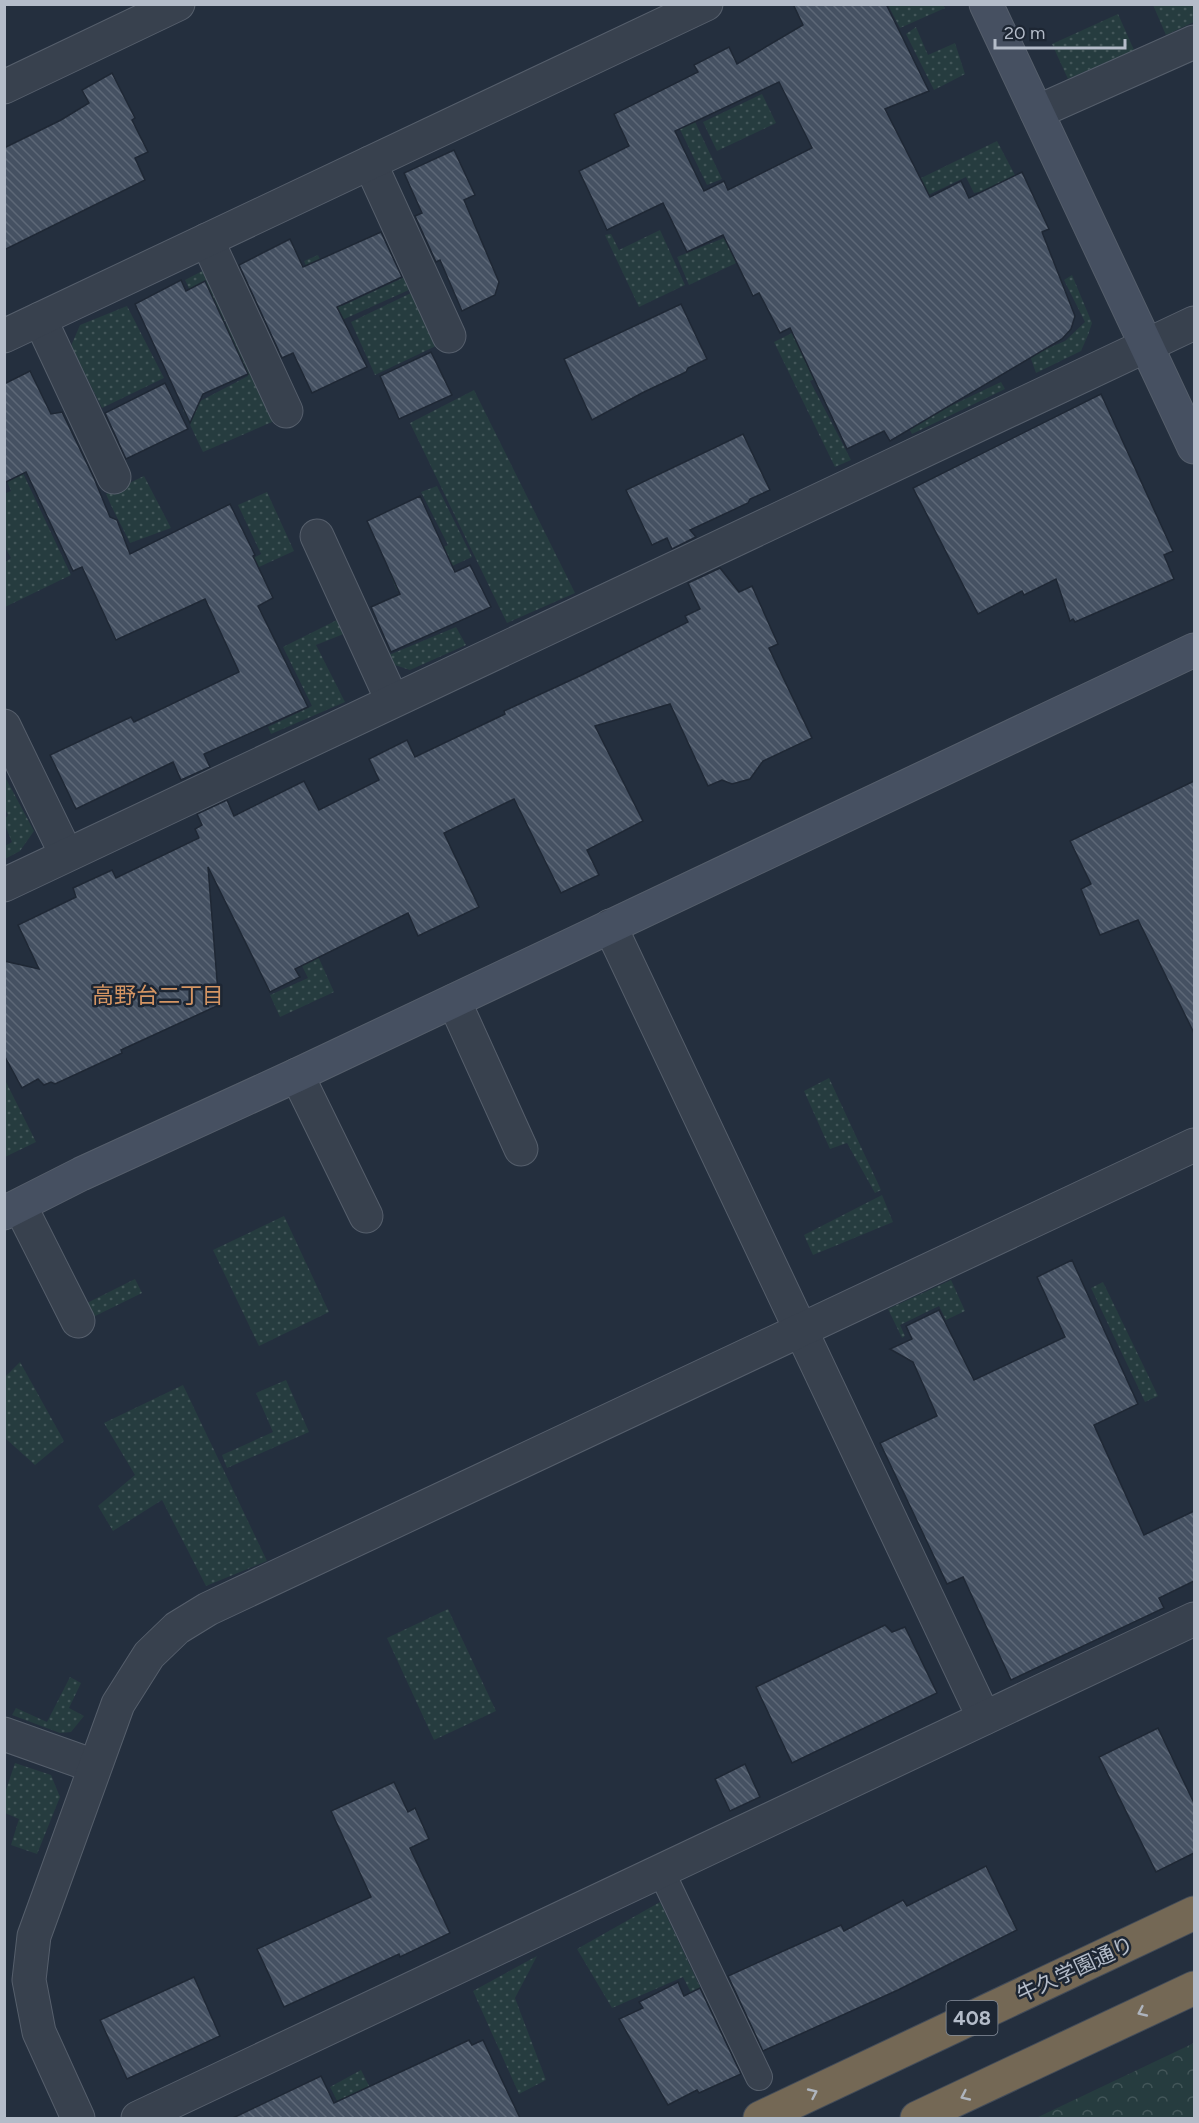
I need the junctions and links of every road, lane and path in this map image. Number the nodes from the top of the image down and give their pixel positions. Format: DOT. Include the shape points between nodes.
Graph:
graph roads {
  1 [pos="178,4"];
  2 [pos="706,4"];
  3 [pos="986,4"];
  4 [pos="1194,42"];
  5 [pos="4,87"];
  6 [pos="1037,112"];
  7 [pos="370,163"];
  8 [pos="207,240"];
  9 [pos="40,319"];
  10 [pos="1194,323"];
  11 [pos="4,336"];
  12 [pos="449,336"];
  13 [pos="1147,346"];
  14 [pos="286,411"];
  15 [pos="1194,447"];
  16 [pos="114,477"];
  17 [pos="317,536"];
  18 [pos="1194,650"];
  19 [pos="392,700"];
  20 [pos="4,726"];
  21 [pos="66,854"];
  22 [pos="4,885"];
  23 [pos="610,926"];
  24 [pos="454,1001"];
  25 [pos="297,1075"];
  26 [pos="1194,1145"];
  27 [pos="521,1149"];
  28 [pos="12,1210"];
  29 [pos="366,1216"];
  30 [pos="78,1321"];
  31 [pos="801,1329"];
  32 [pos="1194,1619"];
  33 [pos="984,1718"];
  34 [pos="4,1734"];
  35 [pos="94,1766"];
  36 [pos="661,1871"];
  37 [pos="1194,1912"];
  38 [pos="1194,1988"];
  39 [pos="759,2077"];
  40 [pos="78,2118"];
  41 [pos="138,2118"];
  42 [pos="760,2118"];
  43 [pos="917,2118"];
  1 -- 5 [label="street"];
  2 -- 7 [label="street"];
  3 -- 6 [label="street"];
  4 -- 6 [label="street"];
  6 -- 13 [label="street"];
  7 -- 8 [label="street"];
  7 -- 12 [label="street"];
  8 -- 9 [label="street"];
  8 -- 14 [label="street"];
  9 -- 11 [label="street"];
  9 -- 16 [label="street"];
  10 -- 13 [label="street"];
  13 -- 15 [label="street"];
  13 -- 19 [label="street"];
  17 -- 19 [label="street"];
  18 -- 23 [label="street"];
  19 -- 21 [label="street"];
  20 -- 21 [label="street"];
  21 -- 22 [label="street"];
  23 -- 24 [label="street"];
  23 -- 31 [label="street"];
  24 -- 25 [label="street"];
  24 -- 27 [label="street"];
  25 -- 28 [label="street"];
  25 -- 29 [label="street"];
  26 -- 31 [label="street"];
  28 -- 30 [label="street"];
  31 -- 33 [label="street"];
  31 -- 35 [label="street" via="208,1609 177,1628 146,1658 131,1681"];
  32 -- 33 [label="street"];
  33 -- 36 [label="street"];
  34 -- 35 [label="street"];
  35 -- 40 [label="street" via="34,1935 29,1980 39,2032"];
  36 -- 39 [label="lane"];
  36 -- 41 [label="street"];
  42 -- 37 [label="highway, 牛久学園通り / 408, one-way"];
  38 -- 43 [label="highway, one-way"];
}
